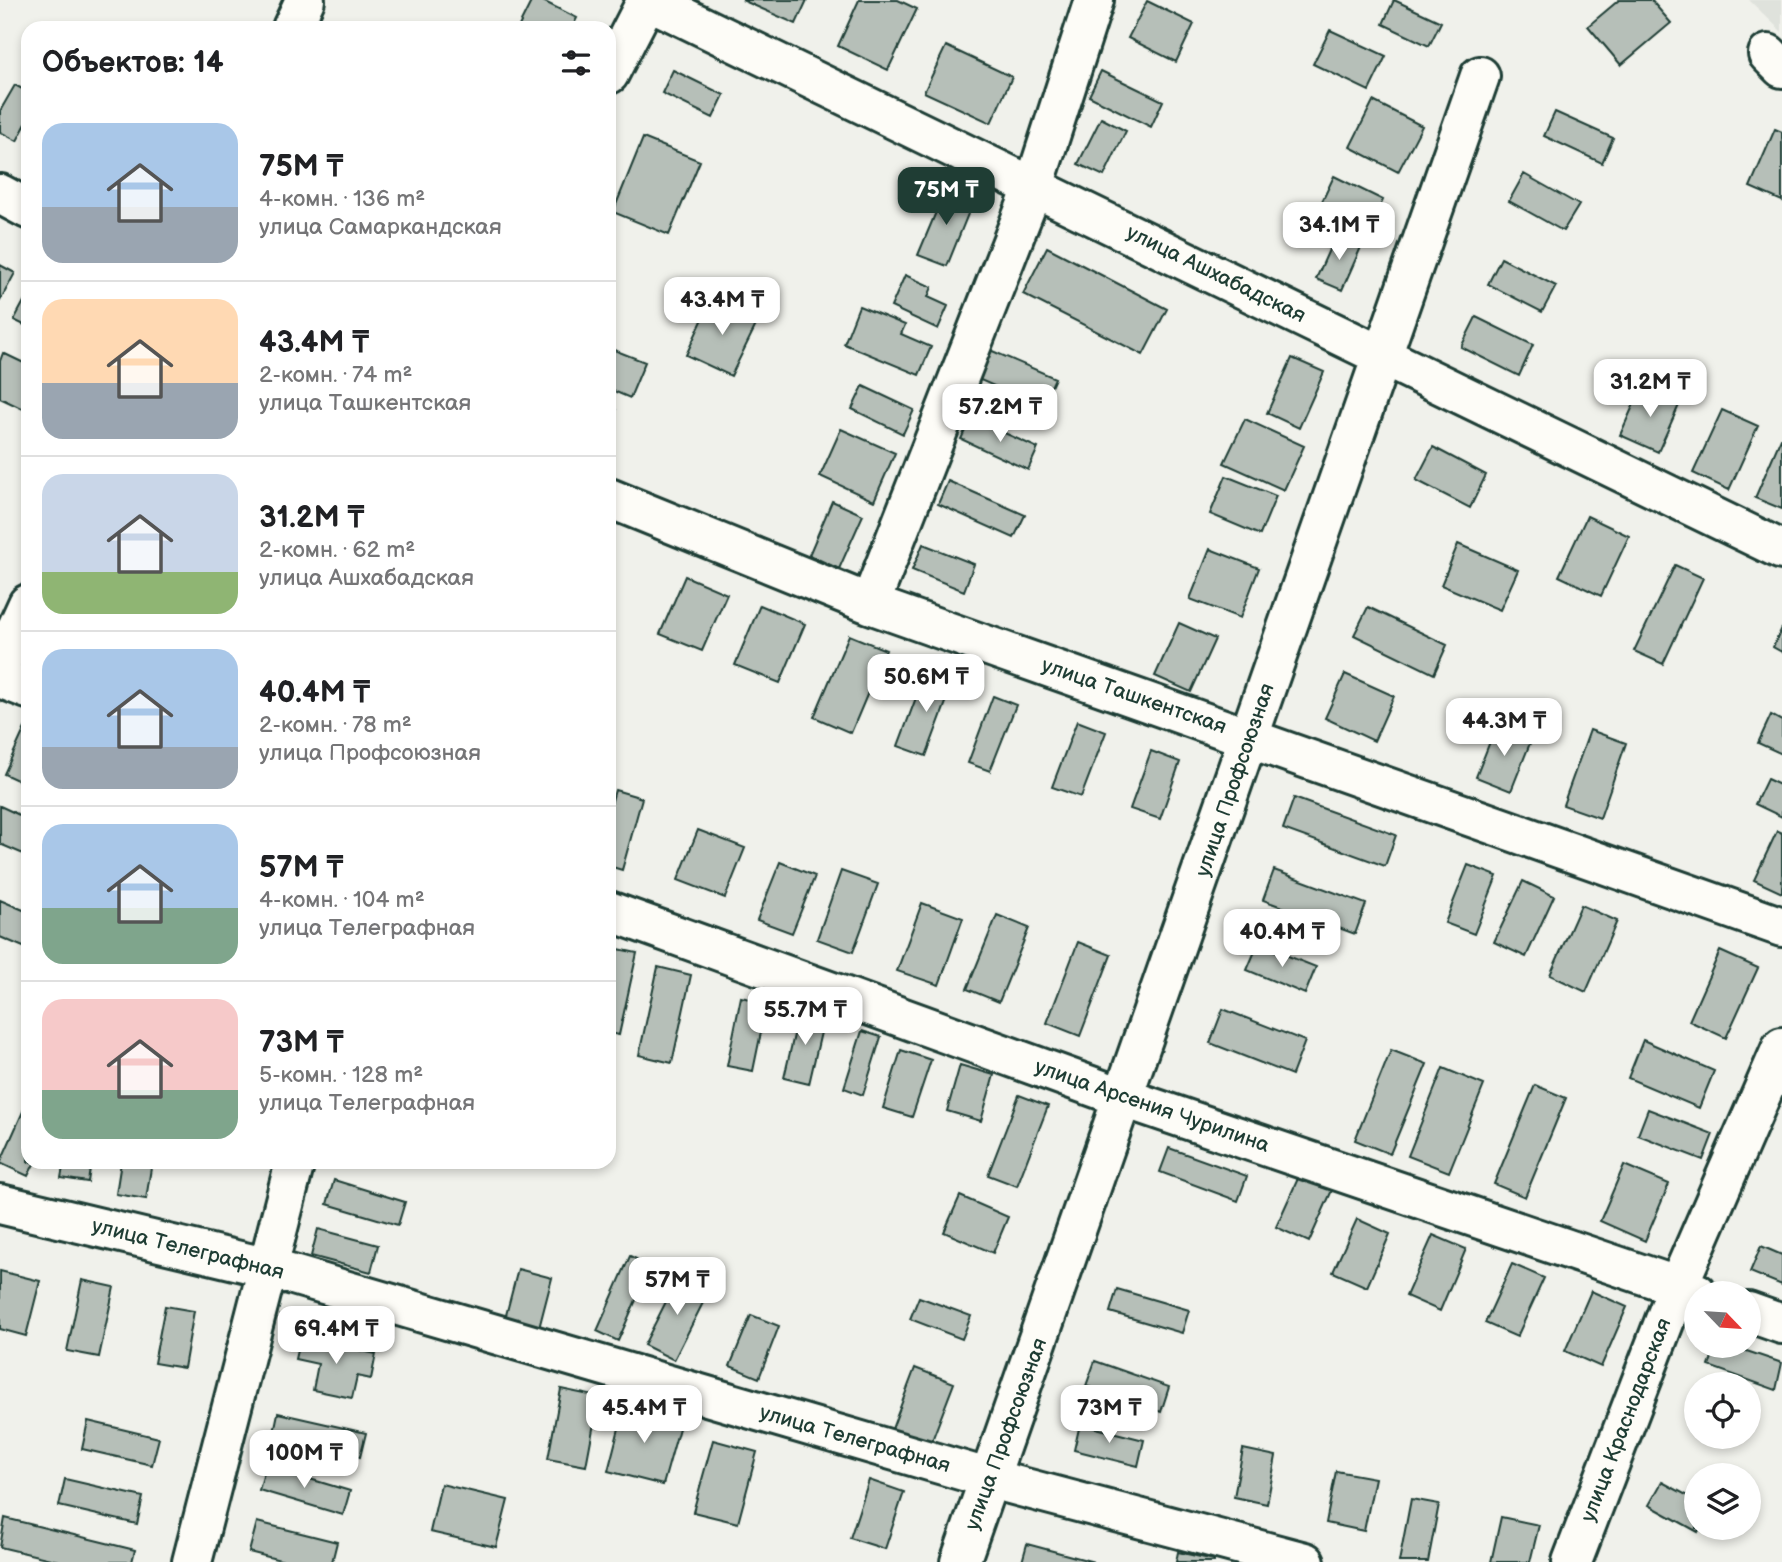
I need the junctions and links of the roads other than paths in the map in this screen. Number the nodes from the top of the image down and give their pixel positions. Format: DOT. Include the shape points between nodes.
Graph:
graph roads {
  1 [pos="305,0"];
  2 [pos="648,0"];
  3 [pos="1094,0"];
  4 [pos="295,21"];
  5 [pos="616,61"];
  6 [pos="1480,76"];
  7 [pos="1034,186"];
  8 [pos="0,194"];
  9 [pos="21,205"];
  10 [pos="1383,355"];
  11 [pos="616,501"];
  12 [pos="1782,550"];
  13 [pos="870,604"];
  14 [pos="21,619"];
  15 [pos="0,665"];
  16 [pos="0,678"];
  17 [pos="21,686"];
  18 [pos="1250,737"];
  19 [pos="616,914"];
  20 [pos="1782,927"];
  21 [pos="1782,1047"];
  22 [pos="1124,1098"];
  23 [pos="293,1169"];
  24 [pos="0,1204"];
  25 [pos="269,1268"];
  26 [pos="1691,1281"];
  27 [pos="1684,1288"];
  28 [pos="1684,1298"];
  29 [pos="1761,1317"];
  30 [pos="1782,1324"];
  31 [pos="991,1479"];
  32 [pos="192,1562"];
  33 [pos="960,1562"];
  34 [pos="1305,1562"];
  35 [pos="1572,1562"];
  1 -- 4 [label="street"];
  2 -- 5 [label="street"];
  2 -- 7 [label="street, улица Ашхабадская"];
  3 -- 7 [label="street"];
  6 -- 10 [label="street, улица Профсоюзная"];
  7 -- 10 [label="street, улица Ашхабадская"];
  7 -- 13 [label="street"];
  8 -- 9 [label="street"];
  10 -- 12 [label="street, улица Ашхабадская"];
  10 -- 18 [label="street, улица Профсоюзная"];
  11 -- 13 [label="street, улица Ташкентская"];
  13 -- 18 [label="street, улица Ташкентская"];
  14 -- 15 [label="street"];
  16 -- 17 [label="street"];
  18 -- 20 [label="street, улица Ташкентская"];
  18 -- 22 [label="street, улица Профсоюзная"];
  19 -- 22 [label="street, улица Арсения Чурилина"];
  21 -- 26 [label="street, улица Краснодарская"];
  22 -- 27 [label="street, улица Арсения Чурилина"];
  22 -- 31 [label="street, улица Профсоюзная"];
  23 -- 25 [label="street"];
  24 -- 25 [label="street, улица Телеграфная"];
  25 -- 31 [label="street, улица Телеграфная"];
  25 -- 32 [label="street"];
  28 -- 35 [label="street, улица Краснодарская"];
  29 -- 30 [label="street"];
  31 -- 33 [label="street, улица Профсоюзная"];
  31 -- 34 [label="street, улица Телеграфная"];
}
